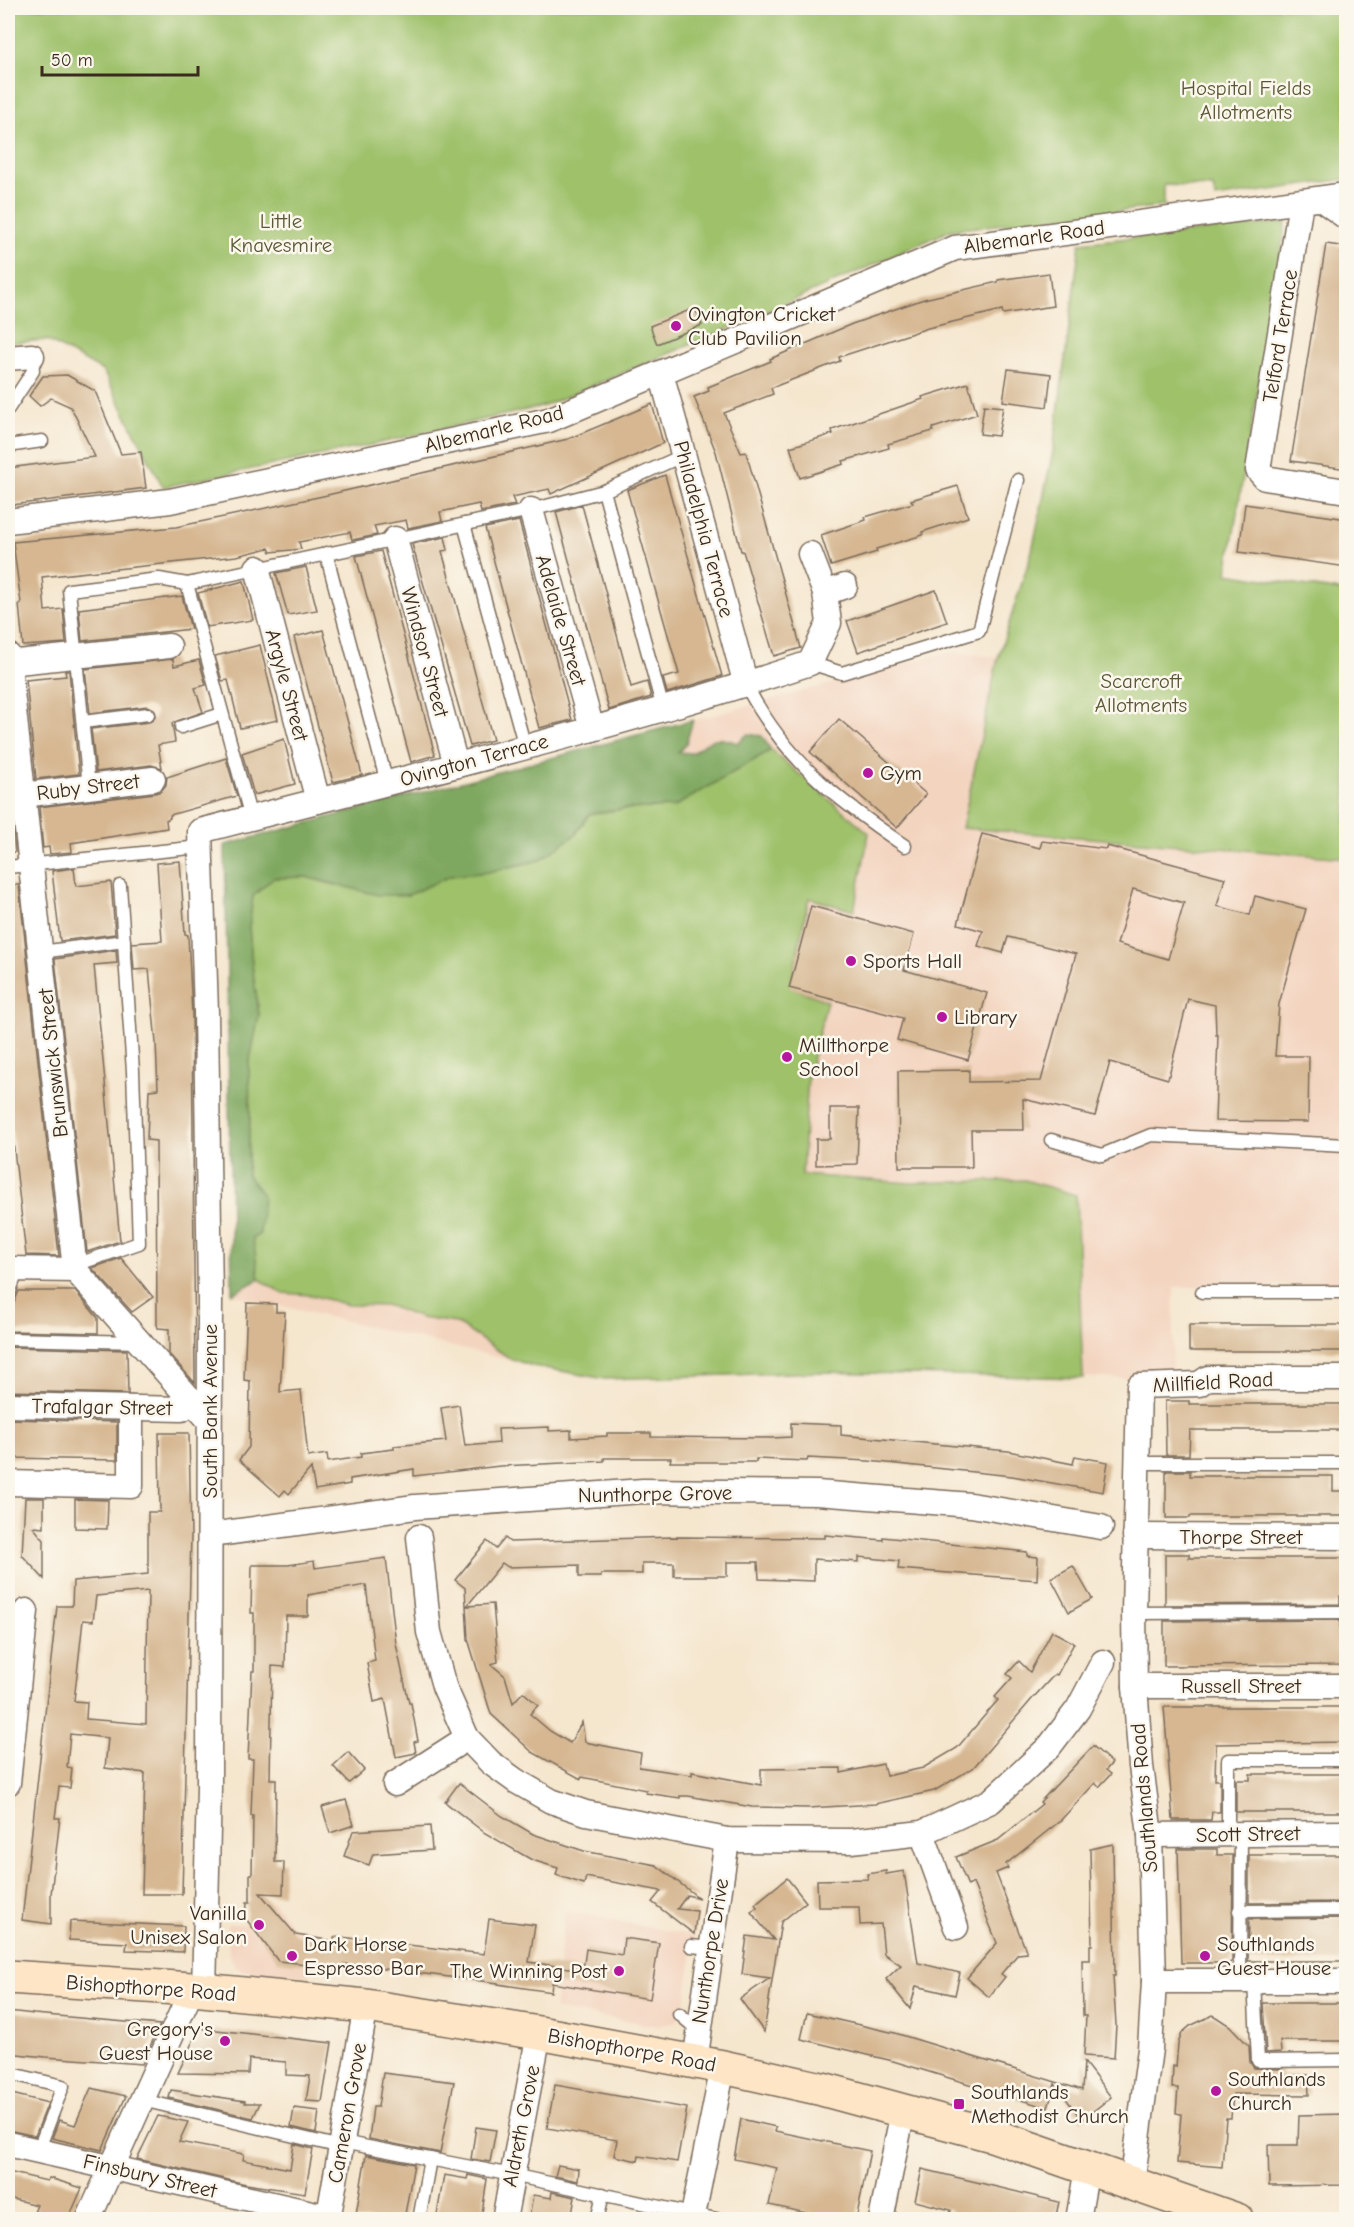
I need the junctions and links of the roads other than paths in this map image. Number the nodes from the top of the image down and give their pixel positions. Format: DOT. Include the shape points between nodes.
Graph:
graph roads {
  1 [pos="1347,195"];
  2 [pos="1311,200"];
  3 [pos="1347,217"];
  4 [pos="32,356"];
  5 [pos="8,358"];
  6 [pos="662,373"];
  7 [pos="8,410"];
  8 [pos="42,441"];
  9 [pos="8,446"];
  10 [pos="684,455"];
  11 [pos="1018,480"];
  12 [pos="604,491"];
  13 [pos="1347,491"];
  14 [pos="531,510"];
  15 [pos="8,520"];
  16 [pos="464,524"];
  17 [pos="395,539"];
  18 [pos="326,554"];
  19 [pos="810,554"];
  20 [pos="257,568"];
  21 [pos="187,584"];
  22 [pos="169,646"];
  23 [pos="76,655"];
  24 [pos="8,656"];
  25 [pos="8,663"];
  26 [pos="810,663"];
  27 [pos="746,685"];
  28 [pos="663,709"];
  29 [pos="148,714"];
  30 [pos="222,714"];
  31 [pos="83,722"];
  32 [pos="181,727"];
  33 [pos="592,729"];
  34 [pos="525,747"];
  35 [pos="456,765"];
  36 [pos="153,778"];
  37 [pos="387,783"];
  38 [pos="89,787"];
  39 [pos="23,795"];
  40 [pos="318,801"];
  41 [pos="251,818"];
  42 [pos="200,839"];
  43 [pos="905,846"];
  44 [pos="19,866"];
  45 [pos="120,886"];
  46 [pos="124,941"];
  47 [pos="41,952"];
  48 [pos="1051,1140"];
  49 [pos="1347,1145"];
  50 [pos="10,1268"];
  51 [pos="75,1270"];
  52 [pos="1202,1292"];
  53 [pos="1347,1292"];
  54 [pos="8,1296"];
  55 [pos="8,1339"];
  56 [pos="140,1342"];
  57 [pos="1347,1378"];
  58 [pos="193,1400"];
  59 [pos="8,1405"];
  60 [pos="131,1408"];
  61 [pos="1138,1410"];
  62 [pos="209,1420"];
  63 [pos="1137,1463"];
  64 [pos="1347,1463"];
  65 [pos="8,1483"];
  66 [pos="1101,1527"];
  67 [pos="210,1535"];
  68 [pos="1136,1536"];
  69 [pos="419,1537"];
  70 [pos="1347,1537"];
  71 [pos="26,1611"];
  72 [pos="1347,1612"];
  73 [pos="1134,1613"];
  74 [pos="1103,1662"];
  75 [pos="1135,1686"];
  76 [pos="1347,1686"];
  77 [pos="467,1738"];
  78 [pos="1347,1760"];
  79 [pos="8,1783"];
  80 [pos="395,1784"];
  81 [pos="922,1833"];
  82 [pos="1234,1833"];
  83 [pos="1347,1833"];
  84 [pos="1150,1835"];
  85 [pos="727,1840"];
  86 [pos="1347,1910"];
  87 [pos="1239,1911"];
  88 [pos="956,1927"];
  89 [pos="8,1977"];
  90 [pos="1154,1981"];
  91 [pos="1247,1981"];
  92 [pos="1347,1981"];
  93 [pos="198,1990"];
  94 [pos="366,2006"];
  95 [pos="679,2014"];
  96 [pos="698,2030"];
  97 [pos="539,2033"];
  98 [pos="1347,2060"];
  99 [pos="709,2064"];
  100 [pos="8,2073"];
  101 [pos="142,2100"];
  102 [pos="903,2111"];
  103 [pos="8,2144"];
  104 [pos="341,2144"];
  105 [pos="38,2151"];
  106 [pos="430,2159"];
  107 [pos="111,2167"];
  108 [pos="1087,2168"];
  109 [pos="512,2175"];
  110 [pos="1132,2184"];
  111 [pos="603,2194"];
  112 [pos="692,2217"];
  113 [pos="328,2218"];
  114 [pos="87,2220"];
  115 [pos="419,2220"];
  116 [pos="504,2220"];
  117 [pos="597,2220"];
  118 [pos="721,2220"];
  119 [pos="881,2220"];
  120 [pos="1078,2220"];
  121 [pos="1238,2220"];
  1 -- 2 [label="street, Albemarle Road"];
  2 -- 3 [label="street"];
  2 -- 6 [label="street, Albemarle Road" via="955,248"];
  2 -- 13 [label="street, Telford Terrace" via="1258,470 1265,478"];
  4 -- 5 [label="street"];
  4 -- 7 [label="lane" via="33,371"];
  6 -- 10 [label="street, Philadelphia Terrace"];
  6 -- 15 [label="street, Albemarle Road" via="549,420 170,501"];
  8 -- 9 [label="lane"];
  10 -- 12 [label="lane"];
  10 -- 27 [label="street, Philadelphia Terrace"];
  11 -- 26 [label="lane" via="979,631 842,673"];
  12 -- 14 [label="lane"];
  12 -- 28 [label="lane"];
  14 -- 16 [label="lane"];
  14 -- 33 [label="street, Adelaide Street"];
  16 -- 17 [label="lane"];
  16 -- 34 [label="lane"];
  17 -- 18 [label="lane"];
  17 -- 35 [label="street, Windsor Street"];
  18 -- 20 [label="lane"];
  18 -- 37 [label="lane"];
  19 -- 26 [label="street" via="835,589 829,623"];
  20 -- 21 [label="lane"];
  20 -- 40 [label="street, Argyle Street"];
  21 -- 23 [label="lane" via="159,579 69,590"];
  21 -- 30 [label="lane"];
  22 -- 23 [label="street"];
  23 -- 25 [label="street"];
  23 -- 31 [label="lane"];
  24 -- 25 [label="street, Brunswick Street"];
  25 -- 39 [label="street, Brunswick Street"];
  26 -- 27 [label="street, Ovington Terrace"];
  27 -- 28 [label="street, Ovington Terrace"];
  27 -- 43 [label="lane" via="782,743 817,781"];
  28 -- 33 [label="street, Ovington Terrace"];
  29 -- 31 [label="lane"];
  30 -- 32 [label="lane"];
  30 -- 41 [label="lane"];
  31 -- 38 [label="lane"];
  33 -- 34 [label="street, Ovington Terrace"];
  34 -- 35 [label="street, Ovington Terrace"];
  35 -- 37 [label="street, Ovington Terrace"];
  36 -- 38 [label="street, Ruby Street"];
  37 -- 40 [label="street, Ovington Terrace"];
  38 -- 39 [label="street, Ruby Street"];
  39 -- 44 [label="street, Brunswick Street"];
  40 -- 41 [label="street, Ovington Terrace"];
  41 -- 42 [label="street, Ovington Terrace"];
  42 -- 44 [label="lane"];
  42 -- 62 [label="street, South Bank Avenue" via="206,1012"];
  44 -- 47 [label="street, Brunswick Street"];
  45 -- 46 [label="lane"];
  46 -- 47 [label="lane"];
  46 -- 51 [label="lane" via="139,1242 87,1261"];
  47 -- 51 [label="street, Brunswick Street"];
  48 -- 49 [label="lane" via="1102,1155 1151,1135"];
  50 -- 51 [label="street"];
  50 -- 54 [label="lane"];
  51 -- 56 [label="street"];
  52 -- 53 [label="lane"];
  55 -- 56 [label="lane"];
  56 -- 58 [label="street"];
  57 -- 61 [label="street, Millfield Road" via="1208,1378 1199,1384 1139,1386"];
  58 -- 60 [label="street, Trafalgar Street" via="182,1409"];
  58 -- 62 [label="street"];
  59 -- 60 [label="street, Trafalgar Street"];
  60 -- 65 [label="street" via="131,1486"];
  61 -- 63 [label="street, Southlands Road"];
  62 -- 67 [label="street, South Bank Avenue"];
  63 -- 64 [label="lane"];
  63 -- 68 [label="street, Southlands Road"];
  66 -- 67 [label="street, Nunthorpe Grove" via="971,1505 829,1494 643,1491 415,1507"];
  67 -- 93 [label="street, South Bank Avenue" via="209,1788"];
  68 -- 70 [label="street, Thorpe Street"];
  68 -- 73 [label="street, Southlands Road"];
  69 -- 77 [label="street" via="429,1632 444,1686"];
  71 -- 79 [label="street"];
  72 -- 73 [label="lane"];
  73 -- 75 [label="street, Southlands Road"];
  74 -- 81 [label="street" via="1078,1710 1022,1774 991,1801"];
  75 -- 76 [label="street, Russell Street"];
  75 -- 84 [label="street, Southlands Road"];
  77 -- 80 [label="street"];
  77 -- 85 [label="street" via="500,1769 551,1801 586,1813"];
  78 -- 82 [label="lane" via="1228,1760"];
  81 -- 85 [label="street" via="851,1841"];
  81 -- 88 [label="street"];
  82 -- 83 [label="street, Scott Street"];
  82 -- 84 [label="street, Scott Street"];
  82 -- 87 [label="lane"];
  84 -- 90 [label="street, Southlands Road"];
  85 -- 96 [label="street, Nunthorpe Drive" via="701,1947"];
  86 -- 87 [label="lane"];
  87 -- 91 [label="lane"];
  89 -- 93 [label="street, Bishopthorpe Road"];
  90 -- 91 [label="street"];
  90 -- 110 [label="street, Southlands Road" via="1150,2049"];
  91 -- 92 [label="street"];
  91 -- 98 [label="lane" via="1258,2061"];
  93 -- 94 [label="street, Bishopthorpe Road"];
  93 -- 101 [label="street"];
  94 -- 97 [label="street, Bishopthorpe Road"];
  94 -- 104 [label="street, Cameron Grove"];
  95 -- 96 [label="lane"];
  96 -- 99 [label="street, Nunthorpe Drive"];
  97 -- 99 [label="street, Bishopthorpe Road"];
  97 -- 109 [label="street, Aldreth Grove"];
  99 -- 102 [label="street, Bishopthorpe Road"];
  99 -- 112 [label="street, Nunthorpe Drive"];
  100 -- 105 [label="lane" via="63,2086"];
  101 -- 104 [label="lane"];
  101 -- 107 [label="street"];
  102 -- 108 [label="street, Bishopthorpe Road" via="992,2135"];
  102 -- 119 [label="street"];
  103 -- 105 [label="street, Finsbury Street"];
  104 -- 106 [label="lane"];
  104 -- 113 [label="street, Cameron Grove"];
  105 -- 107 [label="street, Finsbury Street"];
  106 -- 109 [label="lane"];
  106 -- 115 [label="lane"];
  107 -- 113 [label="street, Finsbury Street"];
  107 -- 114 [label="street"];
  108 -- 110 [label="street, Bishopthorpe Road"];
  108 -- 120 [label="street"];
  109 -- 111 [label="lane"];
  109 -- 116 [label="street, Aldreth Grove"];
  110 -- 121 [label="street, Bishopthorpe Road"];
  111 -- 112 [label="lane"];
  111 -- 117 [label="lane"];
  112 -- 118 [label="lane"];
}
